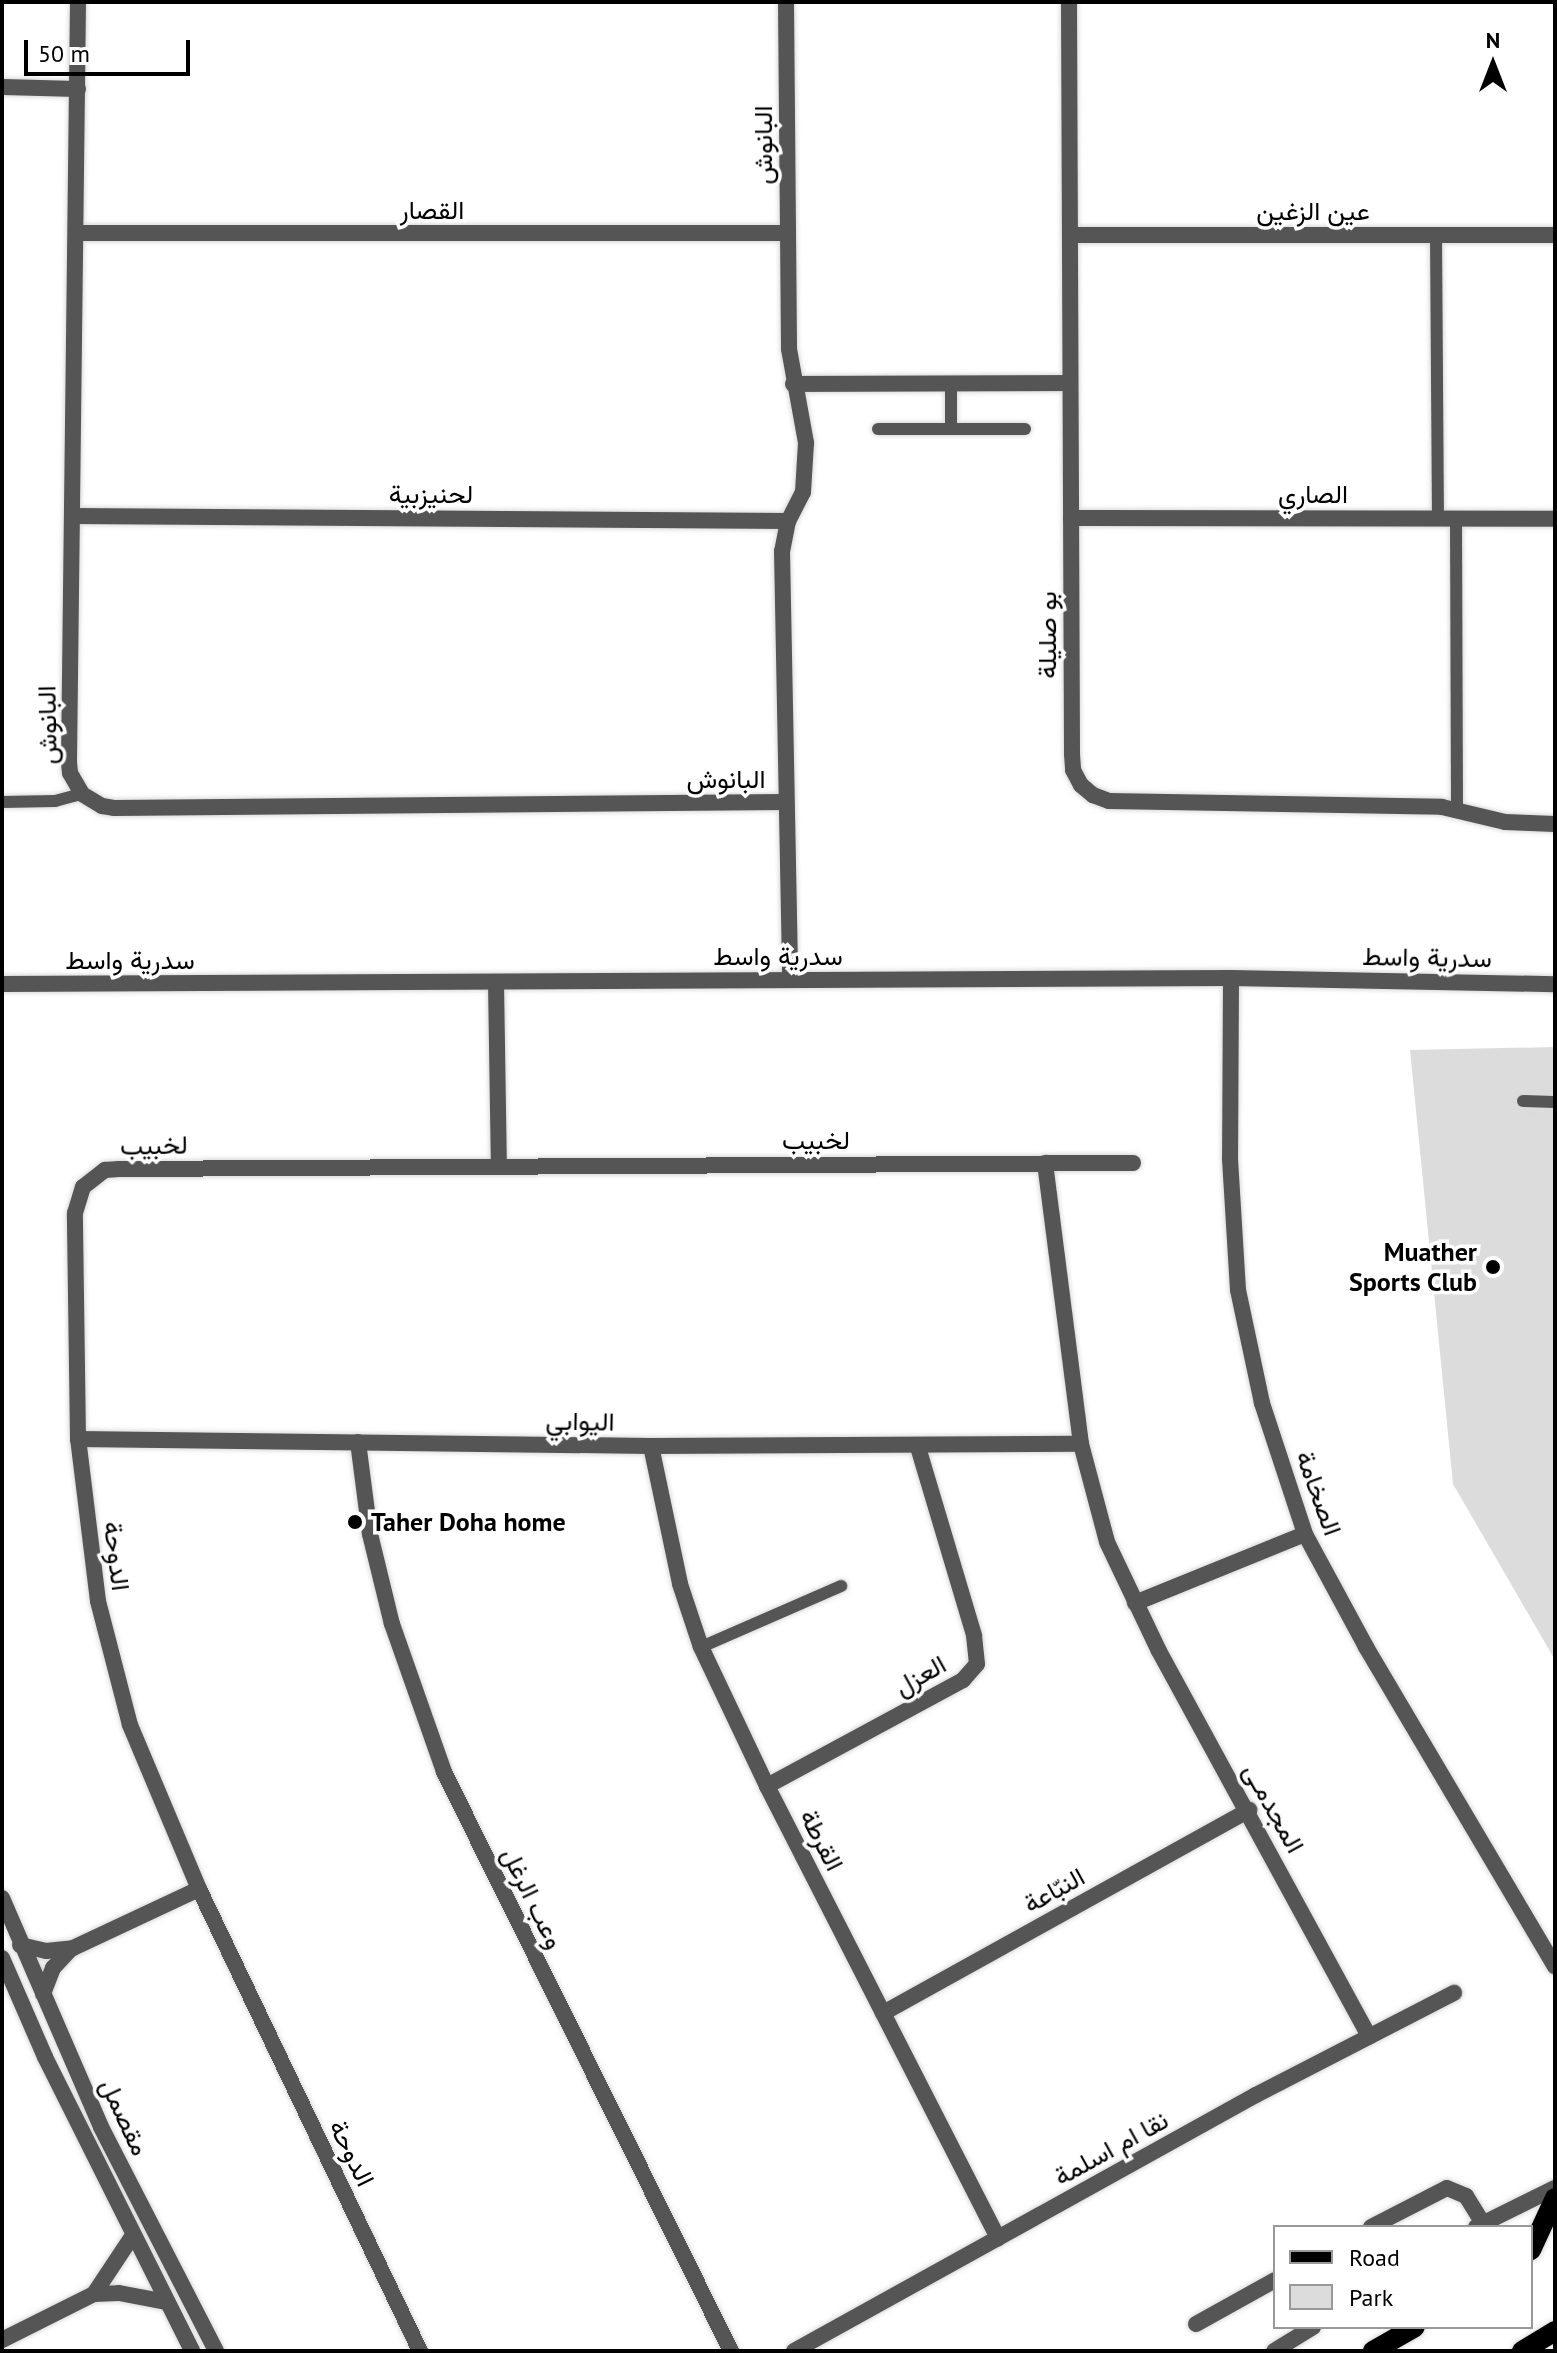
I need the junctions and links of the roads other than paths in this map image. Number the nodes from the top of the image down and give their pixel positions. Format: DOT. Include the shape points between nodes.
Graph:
graph roads {
  1 [pos="78,2"];
  2 [pos="786,2"];
  3 [pos="1069,2"];
  4 [pos="2,87"];
  5 [pos="78,89"];
  6 [pos="76,233"];
  7 [pos="788,233"];
  8 [pos="1071,235"];
  9 [pos="1436,235"];
  10 [pos="1555,235"];
  11 [pos="1070,383"];
  12 [pos="793,384"];
  13 [pos="951,385"];
  14 [pos="878,429"];
  15 [pos="951,429"];
  16 [pos="1025,429"];
  17 [pos="73,516"];
  18 [pos="1071,518"];
  19 [pos="1438,519"];
  20 [pos="1456,519"];
  21 [pos="1555,519"];
  22 [pos="788,521"];
  23 [pos="82,794"];
  24 [pos="2,802"];
  25 [pos="785,802"];
  26 [pos="1457,809"];
  27 [pos="1555,824"];
  28 [pos="1231,978"];
  29 [pos="790,980"];
  30 [pos="496,982"];
  31 [pos="2,984"];
  32 [pos="1555,984"];
  33 [pos="1523,1101"];
  34 [pos="1555,1102"];
  35 [pos="1045,1163"];
  36 [pos="1133,1163"];
  37 [pos="499,1166"];
  38 [pos="75,1213"];
  39 [pos="78,1439"];
  40 [pos="358,1442"];
  41 [pos="1081,1444"];
  42 [pos="651,1446"];
  43 [pos="918,1447"];
  44 [pos="1305,1534"];
  45 [pos="841,1586"];
  46 [pos="1135,1603"];
  47 [pos="701,1647"];
  48 [pos="767,1786"];
  49 [pos="1249,1810"];
  50 [pos="199,1889"];
  51 [pos="2,1898"];
  52 [pos="20,1945"];
  53 [pos="73,1948"];
  54 [pos="2,1958"];
  55 [pos="1555,1966"];
  56 [pos="1454,1993"];
  57 [pos="43,1994"];
  58 [pos="883,2013"];
  59 [pos="1369,2036"];
  60 [pos="1555,2188"];
  61 [pos="1555,2198"];
  62 [pos="1375,2225"];
  63 [pos="1479,2225"];
  64 [pos="133,2235"];
  65 [pos="998,2238"];
  66 [pos="1555,2244"];
  67 [pos="1533,2246"];
  68 [pos="1533,2257"];
  69 [pos="1273,2281"];
  70 [pos="94,2294"];
  71 [pos="167,2302"];
  72 [pos="1196,2324"];
  73 [pos="1310,2329"];
  74 [pos="1412,2329"];
  75 [pos="1544,2340"];
  76 [pos="3,2341"];
  77 [pos="192,2351"];
  78 [pos="216,2351"];
  79 [pos="420,2351"];
  80 [pos="731,2351"];
  81 [pos="794,2351"];
  82 [pos="1274,2351"];
  83 [pos="1373,2351"];
  84 [pos="1522,2351"];
  1 -- 5 [label="street, البانوش"];
  2 -- 7 [label="street, البانوش"];
  3 -- 8 [label="street, بو صليلة"];
  4 -- 5 [label="street"];
  5 -- 6 [label="street, البانوش"];
  6 -- 7 [label="street, القصار"];
  6 -- 17 [label="street, البانوش"];
  7 -- 12 [label="street, البانوش"];
  8 -- 9 [label="street, عين الزغين"];
  8 -- 11 [label="street, بو صليلة"];
  9 -- 10 [label="street, عين الزغين"];
  9 -- 19 [label="lane"];
  11 -- 13 [label="street"];
  11 -- 18 [label="street, بو صليلة"];
  12 -- 13 [label="street"];
  12 -- 22 [label="street, البانوش" via="803,421 806,471 803,492"];
  13 -- 15 [label="lane"];
  14 -- 15 [label="lane"];
  15 -- 16 [label="lane"];
  17 -- 22 [label="street, لحنيزبية"];
  17 -- 23 [label="street, البانوش" via="69,762"];
  18 -- 19 [label="street, الصاري"];
  18 -- 26 [label="street, بو صليلة" via="1072,754 1077,778 1093,795 1109,801"];
  19 -- 20 [label="street, الصاري"];
  20 -- 21 [label="street, الصاري"];
  20 -- 26 [label="lane"];
  22 -- 25 [label="street, البانوش" via="782,551"];
  23 -- 24 [label="lane" via="55,801"];
  23 -- 25 [label="street, البانوش" via="114,808"];
  25 -- 29 [label="street, البانوش"];
  26 -- 27 [label="street, بو صليلة" via="1488,820"];
  28 -- 29 [label="street, سدرية واسط"];
  28 -- 32 [label="street, سدرية واسط"];
  28 -- 44 [label="street, الصخامة" via="1230,1159 1238,1290 1262,1403"];
  29 -- 30 [label="street, سدرية واسط"];
  30 -- 31 [label="street, سدرية واسط"];
  30 -- 37 [label="street"];
  33 -- 34 [label="lane"];
  35 -- 36 [label="street, لخبيب"];
  35 -- 37 [label="street, لخبيب"];
  35 -- 41 [label="street, المجدمـى"];
  37 -- 38 [label="street, لخبيب" via="119,1169 93,1177 83,1187"];
  38 -- 39 [label="street, الدوحة"];
  39 -- 40 [label="street, اليوابي"];
  39 -- 50 [label="street, الدوحة" via="98,1601 130,1725"];
  40 -- 42 [label="street, اليوابي"];
  40 -- 80 [label="street, وعب الرغل" via="370,1534 392,1624 444,1772"];
  41 -- 43 [label="street, اليوابي"];
  41 -- 46 [label="street, المجدمـى" via="1107,1542"];
  42 -- 43 [label="street, اليوابي"];
  42 -- 47 [label="street, القرطة" via="677,1573"];
  43 -- 48 [label="street, العزل" via="974,1635 977,1664 963,1680"];
  44 -- 46 [label="street"];
  44 -- 55 [label="street, الصخامة"];
  45 -- 47 [label="lane"];
  46 -- 49 [label="street, المجدمـى"];
  47 -- 48 [label="street, القرطة"];
  48 -- 58 [label="street, القرطة"];
  49 -- 58 [label="street, النبّاعة"];
  49 -- 59 [label="street, المجدمـى"];
  50 -- 53 [label="street"];
  50 -- 79 [label="street, الدوحة"];
  51 -- 52 [label="street, مقصمل"];
  52 -- 53 [label="street" via="46,1951"];
  52 -- 57 [label="street, مقصمل"];
  53 -- 57 [label="street" via="53,1968"];
  54 -- 64 [label="street, مقصمل"];
  56 -- 59 [label="street, نقا ام اسلمة"];
  57 -- 78 [label="street, مقصمل" via="101,2127"];
  58 -- 65 [label="street, القرطة"];
  59 -- 65 [label="street, نقا ام اسلمة"];
  60 -- 63 [label="street"];
  61 -- 67 [label="main road"];
  62 -- 63 [label="street" via="1447,2188 1466,2196"];
  64 -- 70 [label="street"];
  64 -- 71 [label="street, مقصمل"];
  65 -- 81 [label="street, نقا ام اسلمة"];
  66 -- 68 [label="main road"];
  69 -- 72 [label="street"];
  70 -- 71 [label="street" via="131,2294"];
  70 -- 76 [label="street"];
  71 -- 77 [label="street, مقصمل"];
  73 -- 82 [label="street"];
  74 -- 83 [label="main road"];
  75 -- 84 [label="main road"];
}
